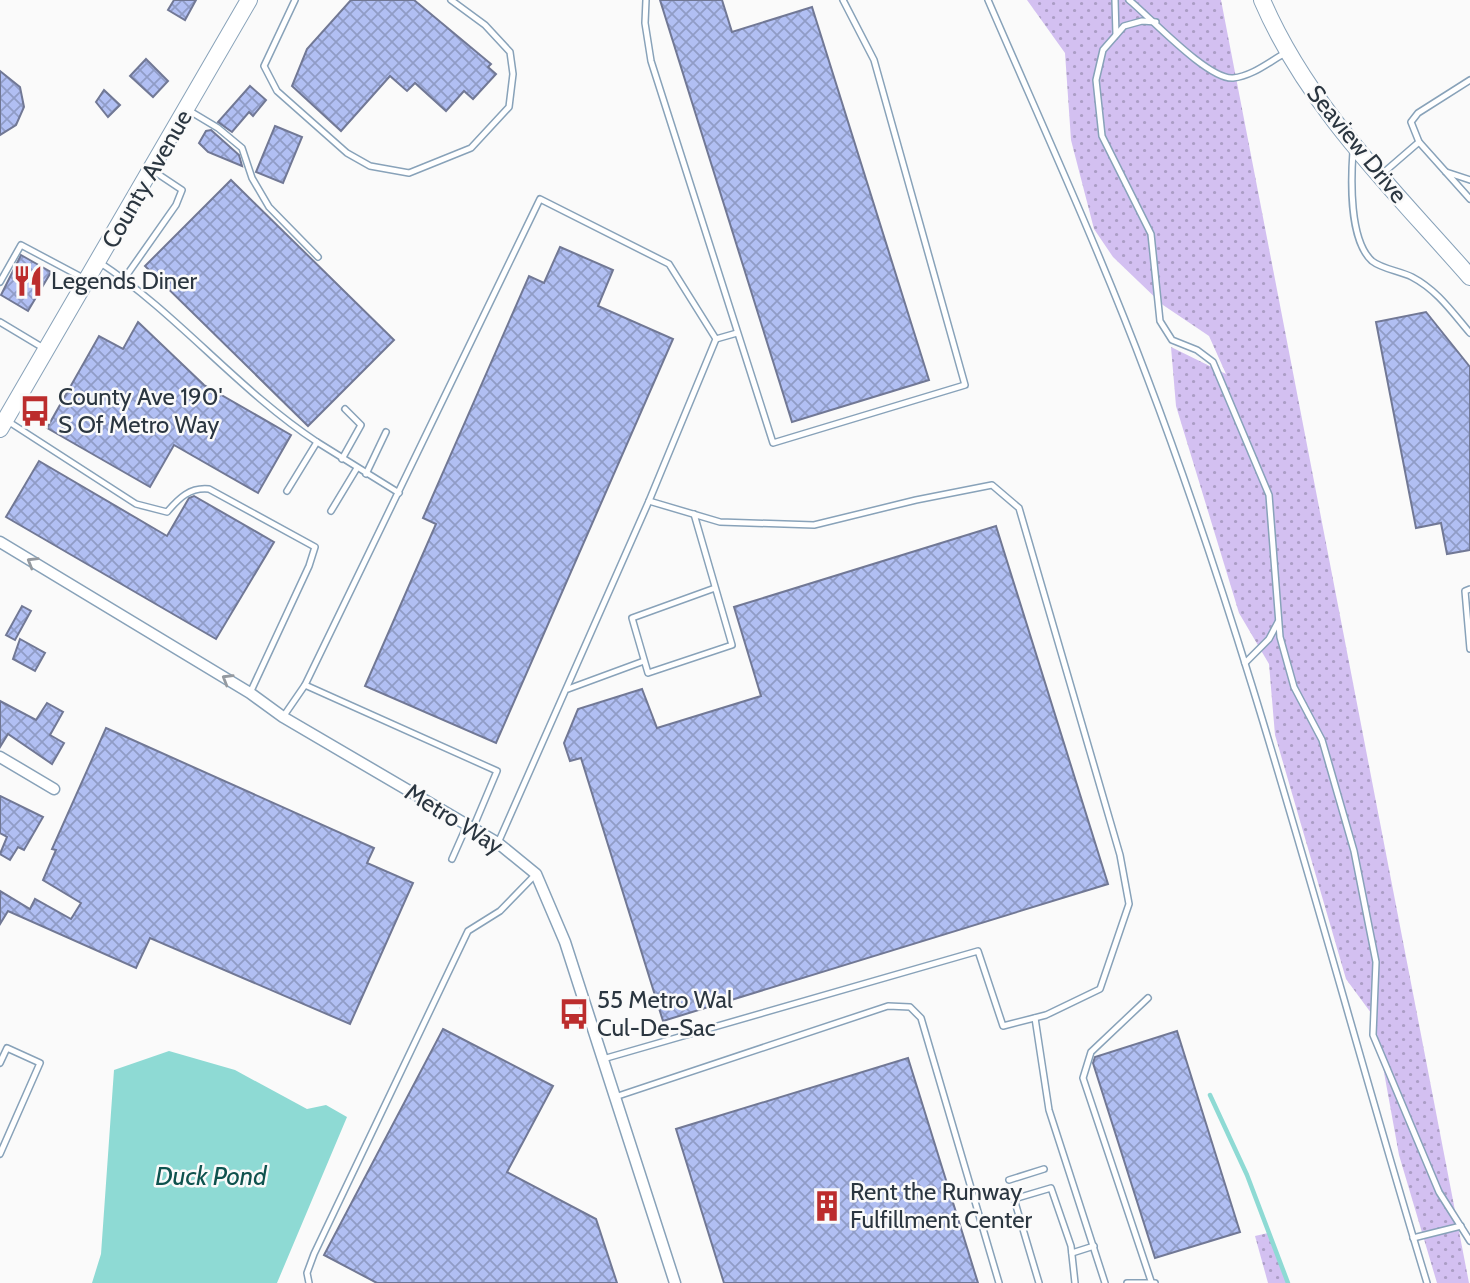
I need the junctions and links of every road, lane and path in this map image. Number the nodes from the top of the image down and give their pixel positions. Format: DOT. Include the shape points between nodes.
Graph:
graph roads {
  1 [pos="249,0"];
  2 [pos="295,0"];
  3 [pos="451,0"];
  4 [pos="646,0"];
  5 [pos="843,0"];
  6 [pos="988,0"];
  7 [pos="1115,0"];
  8 [pos="1129,0"];
  9 [pos="1262,0"];
  10 [pos="1156,22"];
  11 [pos="1116,35"];
  12 [pos="1287,52"];
  13 [pos="1470,80"];
  14 [pos="188,110"];
  15 [pos="1419,142"];
  16 [pos="1353,145"];
  17 [pos="152,170"];
  18 [pos="1446,173"];
  19 [pos="1381,175"];
  20 [pos="1470,180"];
  21 [pos="1470,199"];
  22 [pos="318,257"];
  23 [pos="99,262"];
  24 [pos="1470,277"];
  25 [pos="124,279"];
  26 [pos="88,281"];
  27 [pos="0,282"];
  28 [pos="0,322"];
  29 [pos="737,333"];
  30 [pos="1470,333"];
  31 [pos="716,339"];
  32 [pos="47,350"];
  33 [pos="345,409"];
  34 [pos="3,424"];
  35 [pos="386,432"];
  36 [pos="317,442"];
  37 [pos="342,459"];
  38 [pos="356,468"];
  39 [pos="366,474"];
  40 [pos="287,491"];
  41 [pos="399,493"];
  42 [pos="649,501"];
  43 [pos="331,511"];
  44 [pos="694,514"];
  45 [pos="0,542"];
  46 [pos="715,588"];
  47 [pos="1470,589"];
  48 [pos="1279,620"];
  49 [pos="1470,649"];
  50 [pos="644,661"];
  51 [pos="1245,663"];
  52 [pos="305,685"];
  53 [pos="567,689"];
  54 [pos="250,693"];
  55 [pos="283,717"];
  56 [pos="0,757"];
  57 [pos="54,789"];
  58 [pos="470,826"];
  59 [pos="498,843"];
  60 [pos="452,859"];
  61 [pos="536,874"];
  62 [pos="1148,998"];
  63 [pos="1035,1018"];
  64 [pos="603,1059"];
  65 [pos="0,1063"];
  66 [pos="615,1097"];
  67 [pos="0,1154"];
  68 [pos="1044,1169"];
  69 [pos="1009,1180"];
  70 [pos="1461,1226"];
  71 [pos="1413,1238"];
  72 [pos="1470,1241"];
  73 [pos="1094,1246"];
  74 [pos="1072,1253"];
  75 [pos="1153,1282"];
  76 [pos="309,1283"];
  77 [pos="675,1283"];
  78 [pos="999,1283"];
  79 [pos="1039,1283"];
  80 [pos="1075,1283"];
  81 [pos="1105,1283"];
  82 [pos="1127,1283"];
  83 [pos="1427,1283"];
  1 -- 14 [label="main road, County Avenue"];
  2 -- 3 [label="lane" via="264,66 270,82 347,153 370,166 409,173 471,148 509,107 510,52 485,25"];
  4 -- 29 [label="lane" via="651,61"];
  5 -- 29 [label="lane" via="874,60 965,385 773,443"];
  6 -- 51 [label="lane" via="1149,380"];
  7 -- 11 [label="lane"];
  8 -- 10 [label="lane"];
  9 -- 12 [label="main road, Seaview Drive"];
  10 -- 11 [label="lane" via="1124,26"];
  10 -- 12 [label="lane" via="1198,63 1222,78 1248,75"];
  11 -- 48 [label="lane" via="1103,50 1096,80 1102,136 1151,234 1160,321 1172,340 1213,362 1269,495"];
  12 -- 16 [label="main road, Seaview Drive"];
  13 -- 15 [label="lane" via="1418,113 1411,122"];
  14 -- 17 [label="main road, County Avenue"];
  14 -- 22 [label="lane" via="242,148 269,207"];
  15 -- 18 [label="lane"];
  15 -- 19 [label="lane"];
  16 -- 19 [label="main road, Seaview Drive"];
  16 -- 30 [label="lane" via="1351,195 1361,240 1372,260 1439,295"];
  17 -- 23 [label="main road, County Avenue"];
  17 -- 25 [label="lane" via="182,190"];
  18 -- 20 [label="lane"];
  18 -- 21 [label="lane"];
  19 -- 24 [label="main road, Seaview Drive"];
  23 -- 25 [label="lane"];
  23 -- 26 [label="main road, County Avenue"];
  25 -- 36 [label="lane" via="287,422"];
  26 -- 27 [label="lane" via="21,244"];
  26 -- 32 [label="main road, County Avenue"];
  28 -- 32 [label="lane"];
  29 -- 31 [label="lane"];
  31 -- 41 [label="lane" via="669,264 540,199"];
  31 -- 42 [label="lane"];
  32 -- 34 [label="main road, County Avenue"];
  33 -- 37 [label="lane" via="361,425"];
  34 -- 54 [label="lane" via="136,505 167,512 182,495 209,489 315,547"];
  35 -- 39 [label="lane"];
  36 -- 37 [label="lane"];
  36 -- 40 [label="lane"];
  37 -- 38 [label="lane"];
  38 -- 39 [label="lane"];
  38 -- 43 [label="lane"];
  39 -- 41 [label="lane"];
  41 -- 52 [label="lane"];
  42 -- 44 [label="lane"];
  42 -- 53 [label="lane"];
  44 -- 46 [label="lane"];
  44 -- 63 [label="lane" via="720,522 814,525 992,485 1019,508 1120,855 1129,904 1100,989"];
  54 -- 45 [label="street, Metro Way, one-way"];
  46 -- 50 [label="lane" via="632,618"];
  46 -- 50 [label="lane" via="732,645 648,673"];
  47 -- 49 [label="lane" via="1465,591"];
  48 -- 51 [label="lane" via="1269,639"];
  48 -- 70 [label="lane" via="1294,687 1322,740 1354,851 1376,962 1373,1035 1439,1192"];
  50 -- 53 [label="lane"];
  51 -- 71 [label="lane"];
  52 -- 55 [label="lane"];
  52 -- 58 [label="lane" via="497,771"];
  53 -- 59 [label="lane"];
  54 -- 55 [label="street, Metro Way"];
  55 -- 58 [label="street, Metro Way"];
  56 -- 57 [label="street"];
  58 -- 59 [label="street, Metro Way"];
  58 -- 60 [label="lane"];
  59 -- 61 [label="street, Metro Way"];
  61 -- 64 [label="street, Metro Way" via="565,942"];
  61 -- 76 [label="lane" via="500,911 468,931 314,1254 307,1273"];
  62 -- 75 [label="lane" via="1091,1052 1083,1078"];
  63 -- 64 [label="lane" via="1003,1026 978,951"];
  63 -- 73 [label="lane" via="1049,1110"];
  64 -- 66 [label="street, Metro Way"];
  65 -- 67 [label="lane" via="6,1048 40,1063"];
  66 -- 77 [label="street, Metro Way"];
  66 -- 78 [label="lane" via="888,1006 910,1007 921,1018"];
  68 -- 69 [label="lane"];
  70 -- 71 [label="lane"];
  70 -- 72 [label="lane"];
  71 -- 83 [label="lane"];
  73 -- 74 [label="lane"];
  73 -- 81 [label="lane"];
  74 -- 79 [label="lane" via="1051,1188 1014,1199"];
  74 -- 80 [label="lane"];
  75 -- 82 [label="lane"];
}
